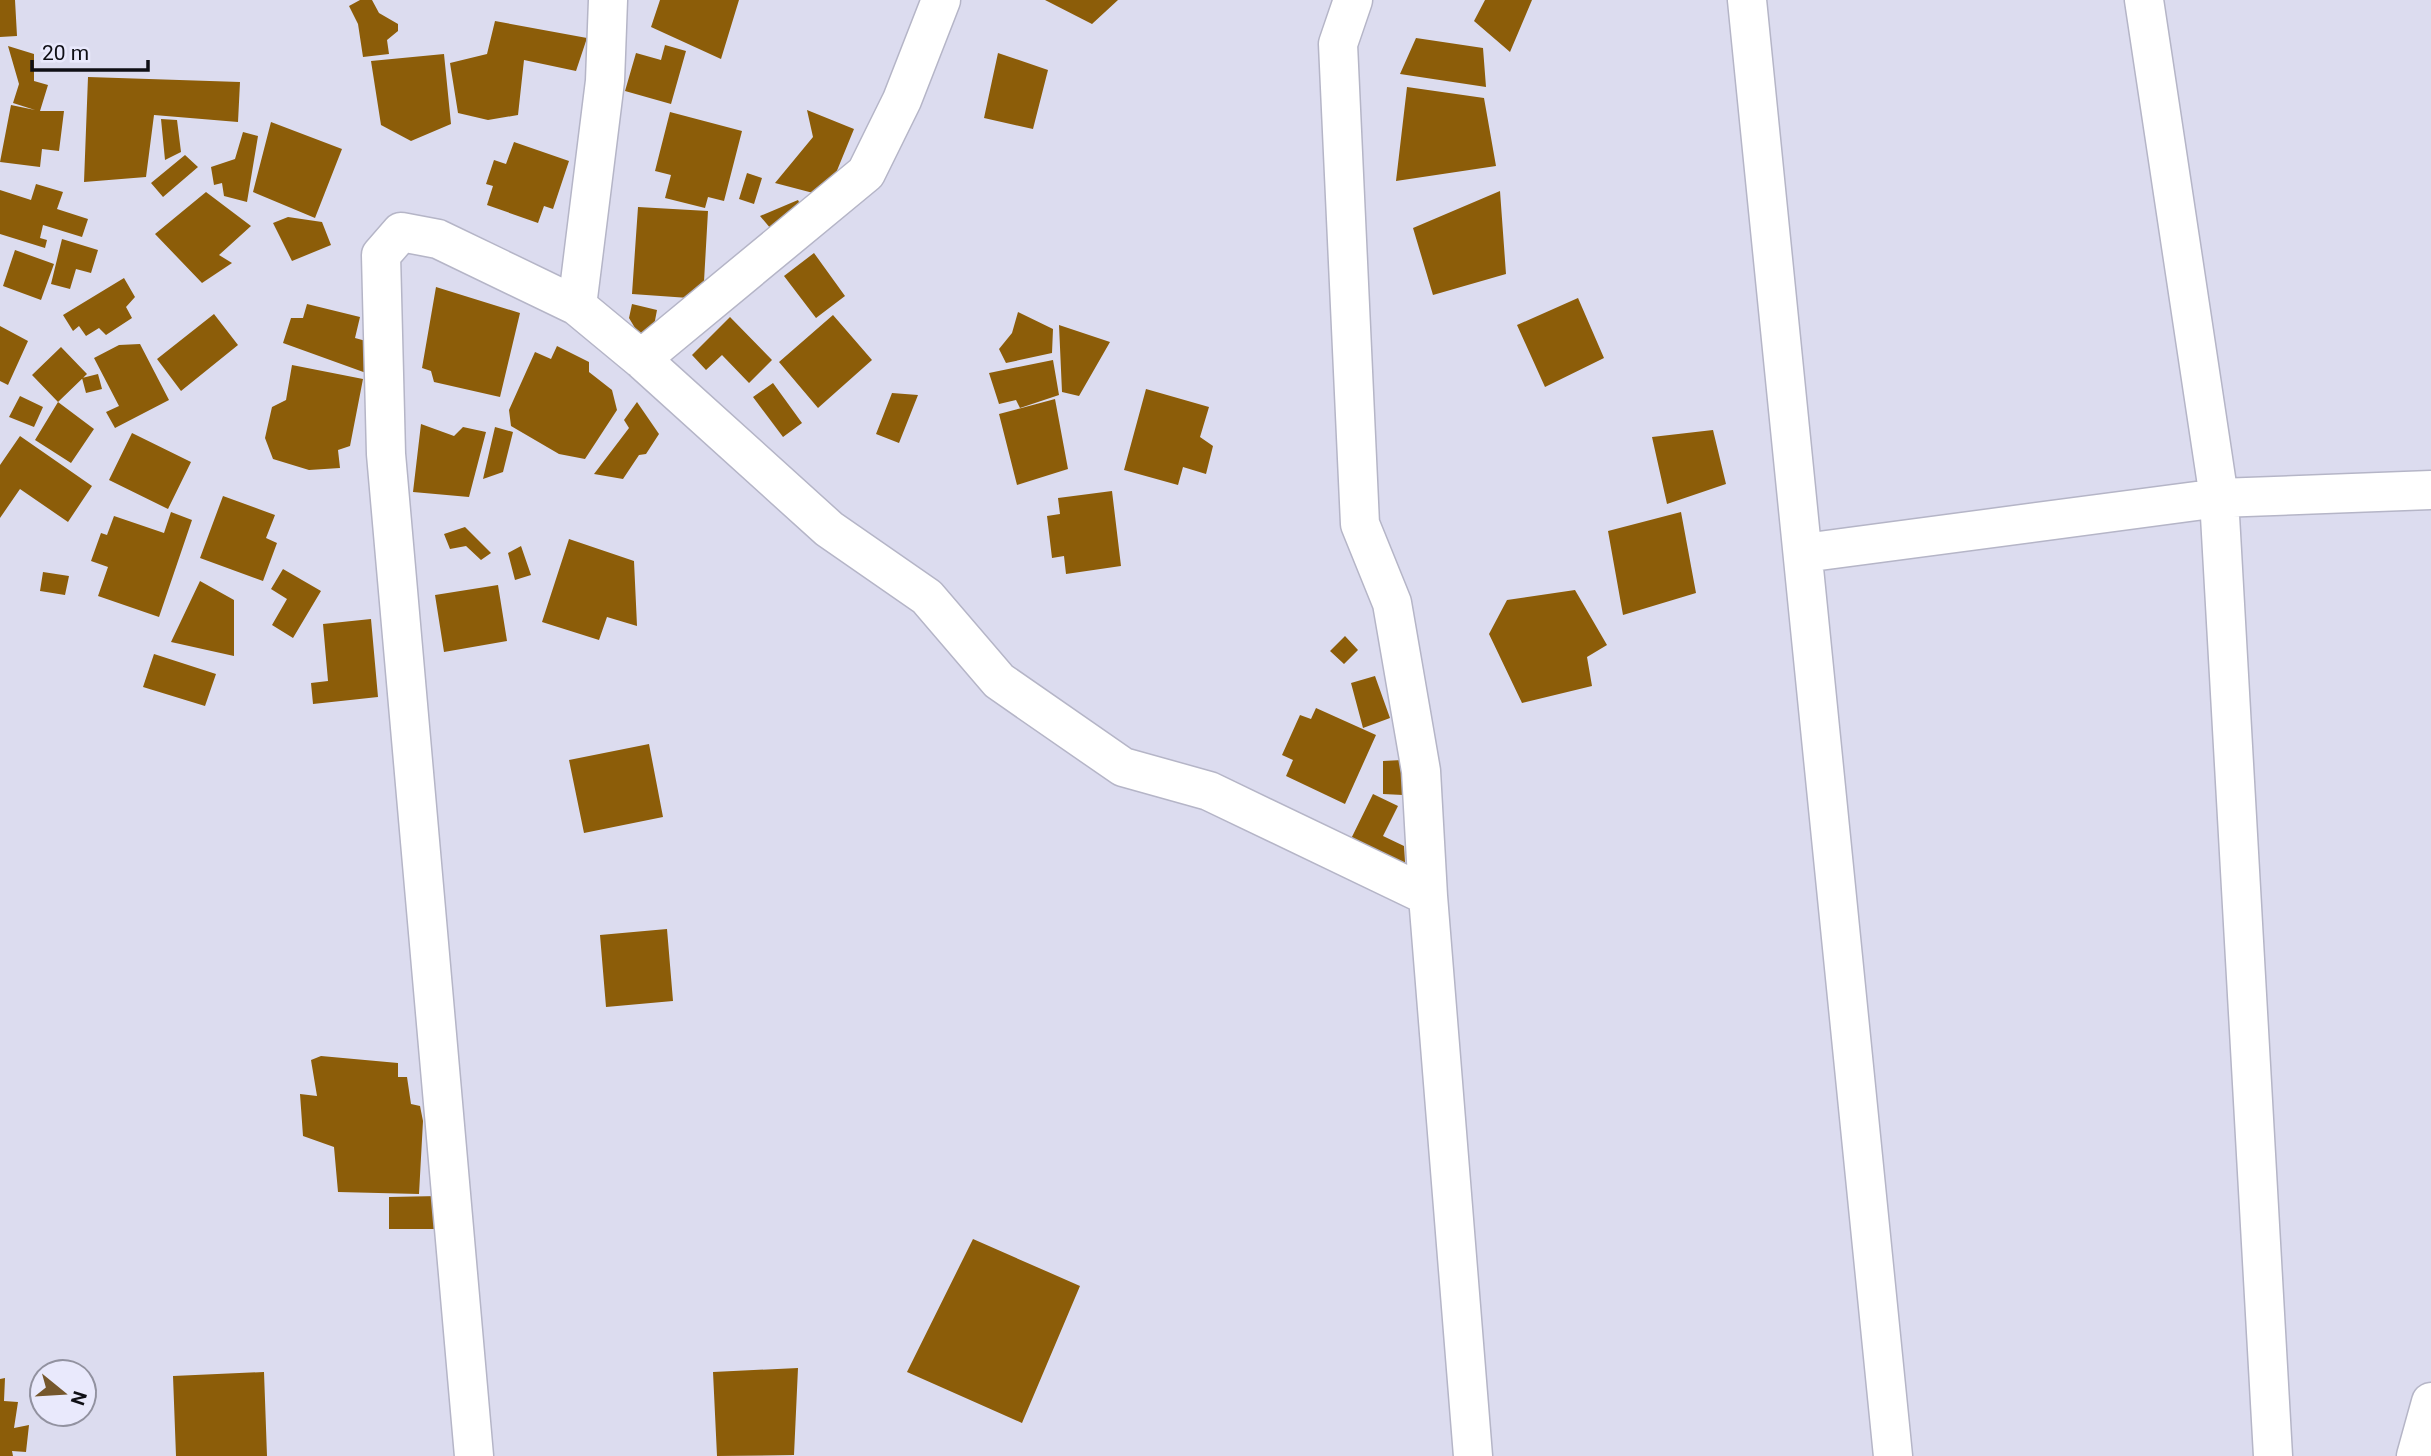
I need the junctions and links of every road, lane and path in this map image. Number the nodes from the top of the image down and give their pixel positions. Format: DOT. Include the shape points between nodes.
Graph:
graph roads {
  1 [pos="608,0"];
  2 [pos="941,0"];
  3 [pos="1353,0"];
  4 [pos="1747,0"];
  5 [pos="2144,0"];
  6 [pos="577,306"];
  7 [pos="641,359"];
  8 [pos="2431,490"];
  9 [pos="2219,498"];
  10 [pos="1804,554"];
  11 [pos="1428,896"];
  12 [pos="2431,1402"];
  13 [pos="474,1456"];
  14 [pos="1473,1456"];
  15 [pos="1893,1456"];
  16 [pos="2273,1456"];
  17 [pos="2416,1456"];
  1 -- 6 [label="street" via="605,81"];
  2 -- 7 [label="street" via="902,100 866,173"];
  3 -- 11 [label="street" via="1338,44 1360,524 1392,603 1421,771"];
  4 -- 10 [label="street"];
  5 -- 9 [label="street"];
  6 -- 7 [label="street"];
  6 -- 13 [label="street" via="438,239 401,232 381,255 386,454"];
  7 -- 11 [label="street" via="829,529 927,597 999,681 1123,766 1209,791"];
  8 -- 9 [label="street"];
  9 -- 10 [label="street"];
  9 -- 16 [label="street"];
  10 -- 15 [label="street"];
  11 -- 14 [label="street"];
  12 -- 17 [label="street"];
}
